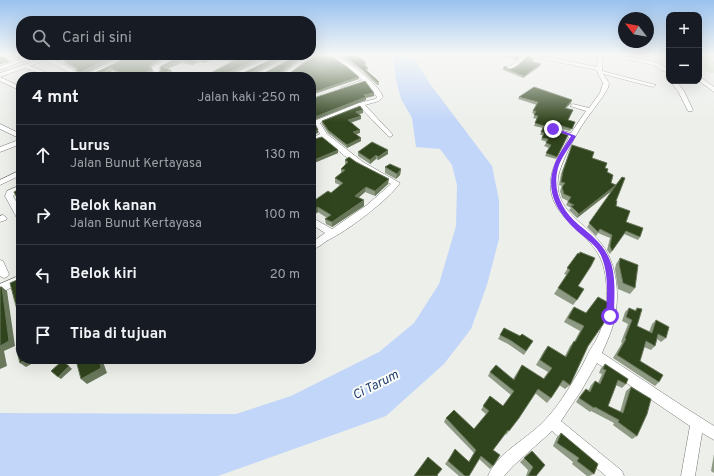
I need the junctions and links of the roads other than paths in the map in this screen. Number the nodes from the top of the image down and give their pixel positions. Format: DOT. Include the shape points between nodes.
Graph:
graph roads {
  1 [pos="363,77"];
  2 [pos="603,77"];
  3 [pos="624,77"];
  4 [pos="0,79"];
  5 [pos="367,80"];
  6 [pos="702,80"];
  7 [pos="675,84"];
  8 [pos="653,85"];
  9 [pos="16,87"];
  10 [pos="714,90"];
  11 [pos="335,91"];
  12 [pos="361,104"];
  13 [pos="573,106"];
  14 [pos="590,110"];
  15 [pos="690,110"];
  16 [pos="0,126"];
  17 [pos="550,126"];
  18 [pos="16,134"];
  19 [pos="324,135"];
  20 [pos="390,135"];
  21 [pos="573,136"];
  22 [pos="316,138"];
  23 [pos="16,143"];
  24 [pos="0,150"];
  25 [pos="16,175"];
  26 [pos="0,183"];
  27 [pos="16,190"];
  28 [pos="16,210"];
  29 [pos="316,223"];
  30 [pos="333,234"];
  31 [pos="316,244"];
  32 [pos="0,264"];
  33 [pos="4,274"];
  34 [pos="16,281"];
  35 [pos="0,288"];
  36 [pos="594,354"];
  37 [pos="552,422"];
  38 [pos="697,423"];
  39 [pos="714,433"];
  40 [pos="495,476"];
  41 [pos="617,476"];
  42 [pos="688,476"];
  1 -- 5 [label="street"];
  2 -- 14 [label="street" via="606,83"];
  3 -- 8 [label="street"];
  4 -- 9 [label="street"];
  5 -- 11 [label="street"];
  5 -- 12 [label="street" via="380,97"];
  6 -- 10 [label="street"];
  7 -- 15 [label="street"];
  12 -- 19 [label="street" via="316,122"];
  12 -- 20 [label="street"];
  13 -- 14 [label="street"];
  14 -- 21 [label="street"];
  16 -- 18 [label="street"];
  17 -- 21 [label="street"];
  19 -- 22 [label="street"];
  19 -- 30 [label="street" via="360,164 396,183 382,198"];
  21 -- 36 [label="street" via="557,165 554,193 562,211 597,244 605,257 609,271 610,316"];
  23 -- 24 [label="street"];
  25 -- 26 [label="street"];
  27 -- 28 [label="street" via="8,196"];
  29 -- 30 [label="street"];
  30 -- 31 [label="street"];
  32 -- 33 [label="street"];
  34 -- 35 [label="street"];
  36 -- 37 [label="street" via="568,400"];
  36 -- 38 [label="street"];
  37 -- 40 [label="street" via="514,454"];
  37 -- 41 [label="street"];
  38 -- 39 [label="street"];
  38 -- 42 [label="street"];
}
